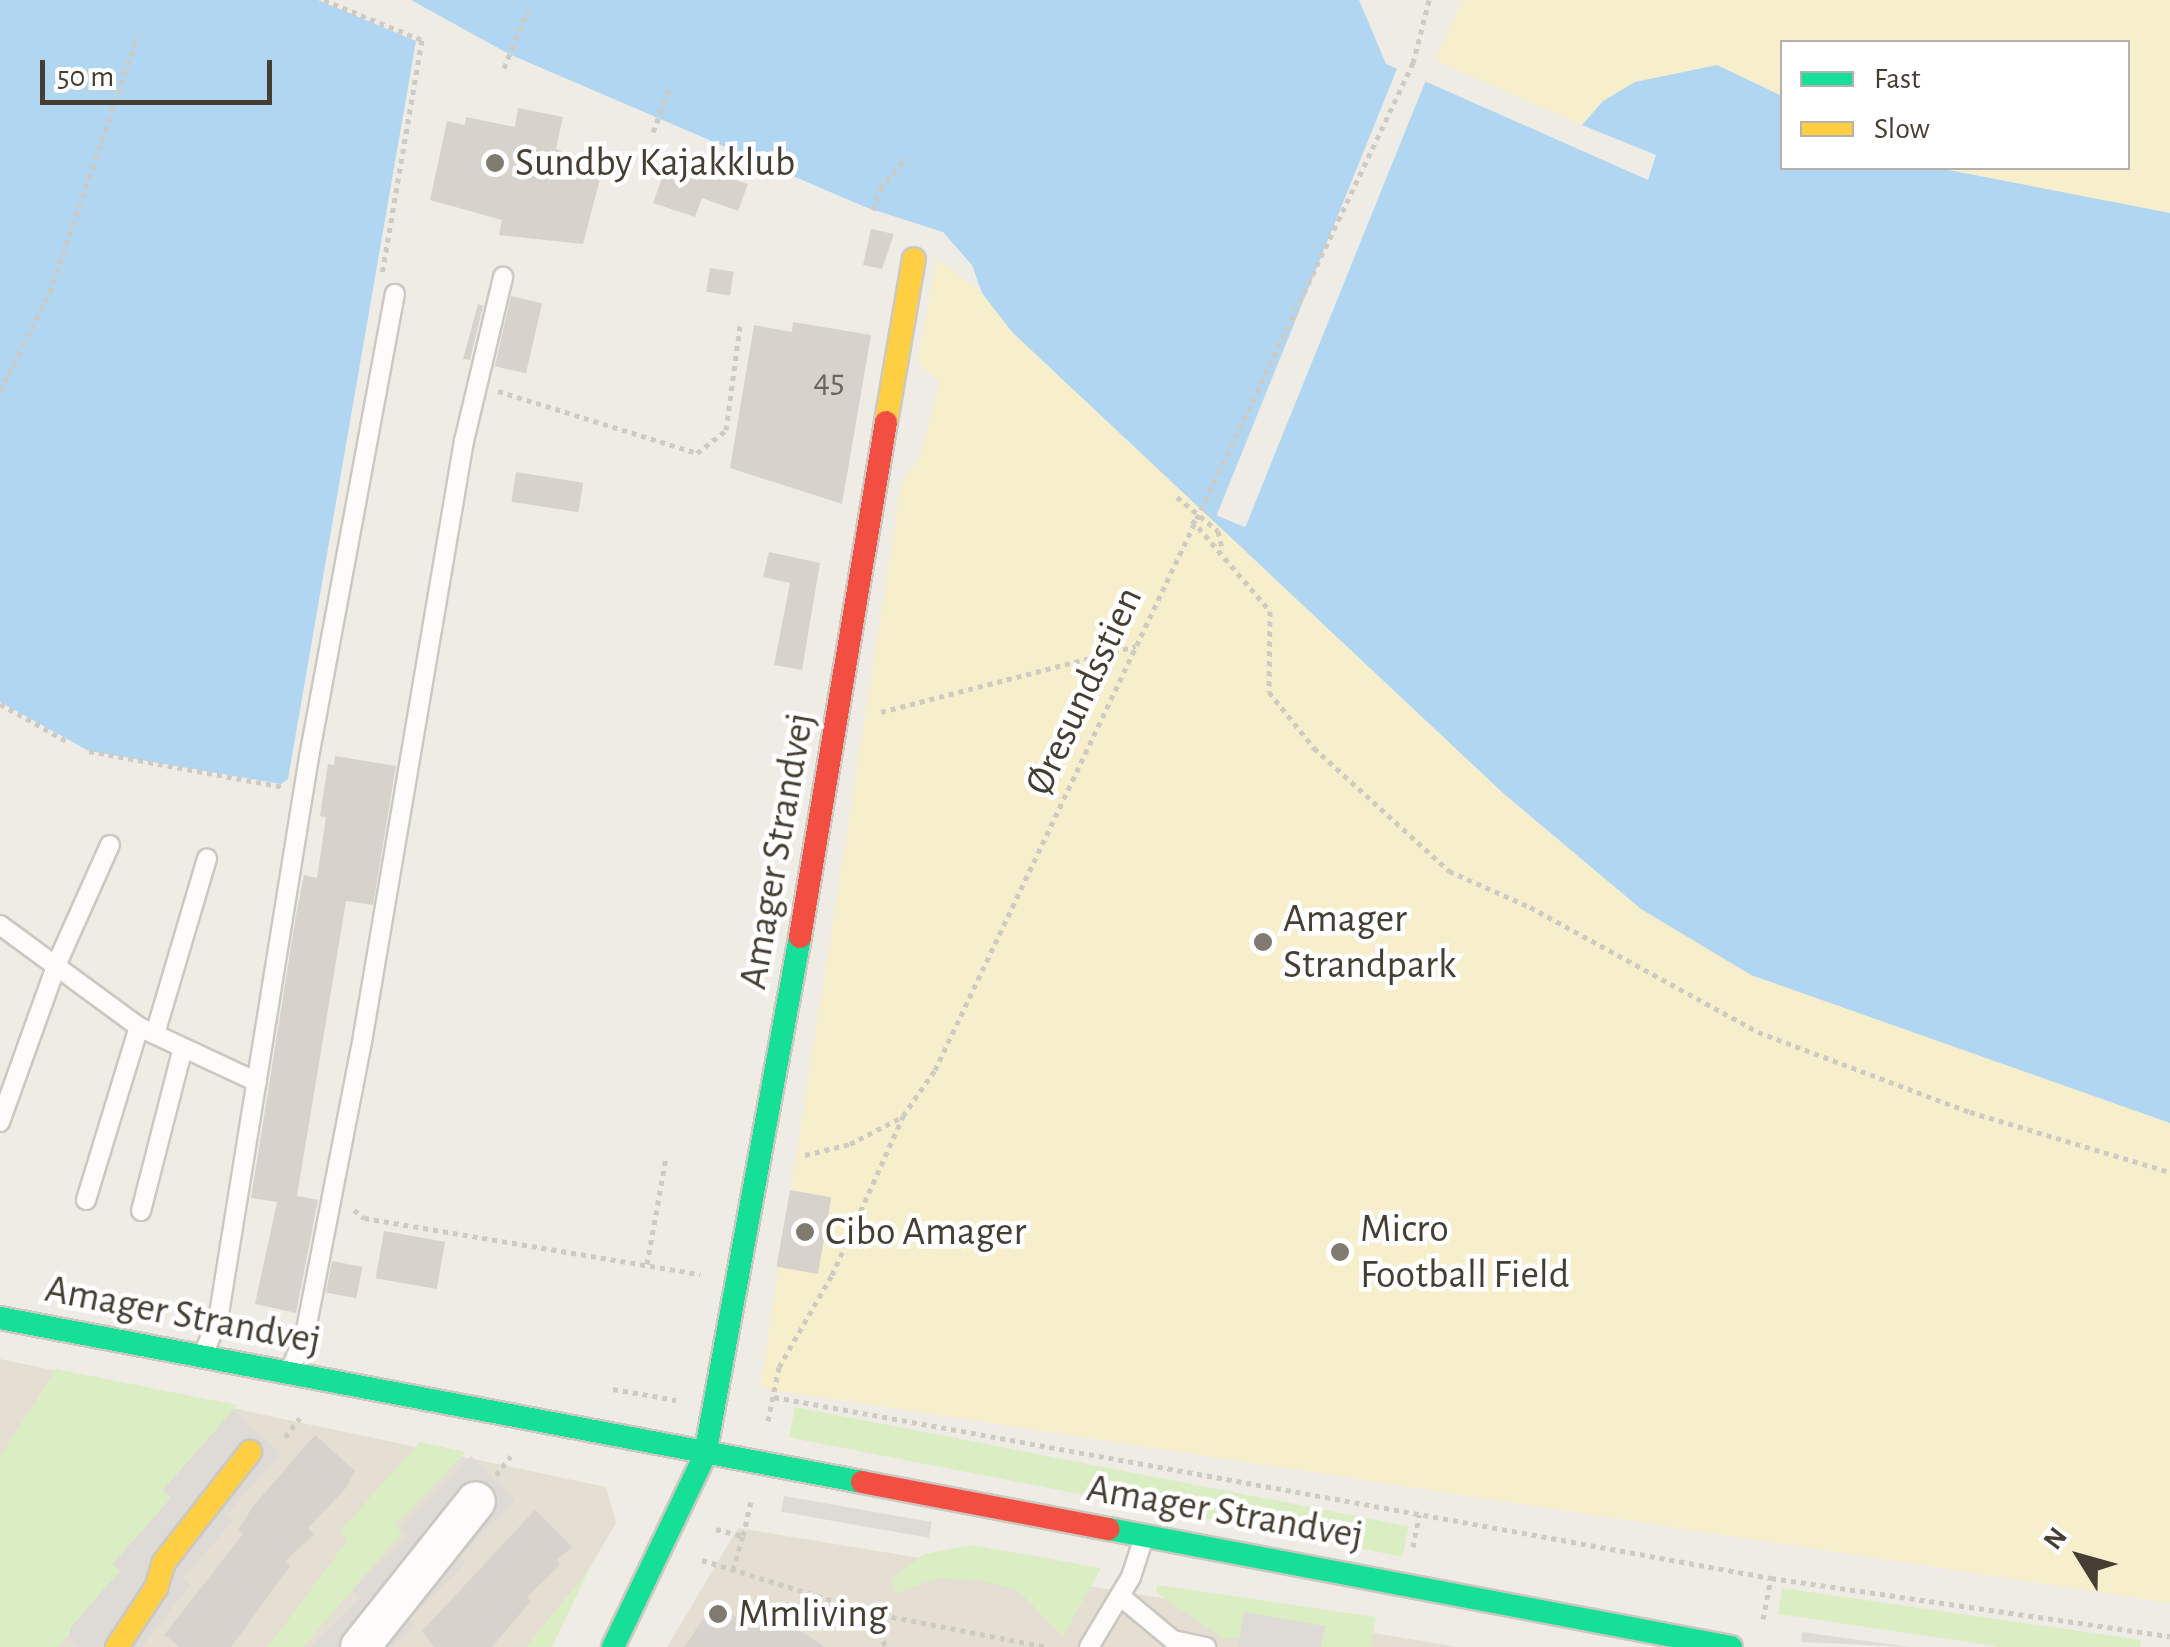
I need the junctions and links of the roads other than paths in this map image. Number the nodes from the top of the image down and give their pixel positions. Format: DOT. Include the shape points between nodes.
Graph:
graph roads {
  1 [pos="914,259"];
  2 [pos="504,277"];
  3 [pos="395,294"];
  4 [pos="110,845"];
  5 [pos="207,859"];
  6 [pos="0,925"];
  7 [pos="58,962"];
  8 [pos="147,1030"];
  9 [pos="184,1048"];
  10 [pos="257,1082"];
  11 [pos="0,1122"];
  12 [pos="86,1200"];
  13 [pos="141,1212"];
  14 [pos="0,1318"];
  15 [pos="202,1355"];
  16 [pos="289,1372"];
  17 [pos="250,1452"];
  18 [pos="705,1455"];
  19 [pos="476,1501"];
  20 [pos="1145,1534"];
  21 [pos="1120,1596"];
  22 [pos="1719,1646"];
  23 [pos="117,1647"];
  24 [pos="360,1647"];
  25 [pos="613,1647"];
  26 [pos="1088,1647"];
  27 [pos="1206,1647"];
  1 -- 18 [label="street, Amager Strandvej" via="762,1160"];
  2 -- 16 [label="lane" via="464,441 305,1334"];
  3 -- 10 [label="lane"];
  4 -- 7 [label="lane"];
  5 -- 8 [label="lane"];
  6 -- 7 [label="lane"];
  7 -- 8 [label="lane"];
  7 -- 11 [label="lane"];
  8 -- 9 [label="lane"];
  8 -- 12 [label="lane"];
  9 -- 10 [label="lane"];
  9 -- 13 [label="lane"];
  10 -- 15 [label="lane" via="218,1320"];
  14 -- 15 [label="street, Amager Strandvej"];
  15 -- 16 [label="street, Amager Strandvej"];
  16 -- 18 [label="street, Amager Strandvej"];
  17 -- 23 [label="street" via="164,1562 156,1588"];
  18 -- 20 [label="street, Amager Strandvej"];
  18 -- 25 [label="street"];
  19 -- 24 [label="street"];
  20 -- 21 [label="lane"];
  20 -- 22 [label="street, Amager Strandvej"];
  21 -- 26 [label="lane"];
  21 -- 27 [label="lane" via="1173,1640"];
}
